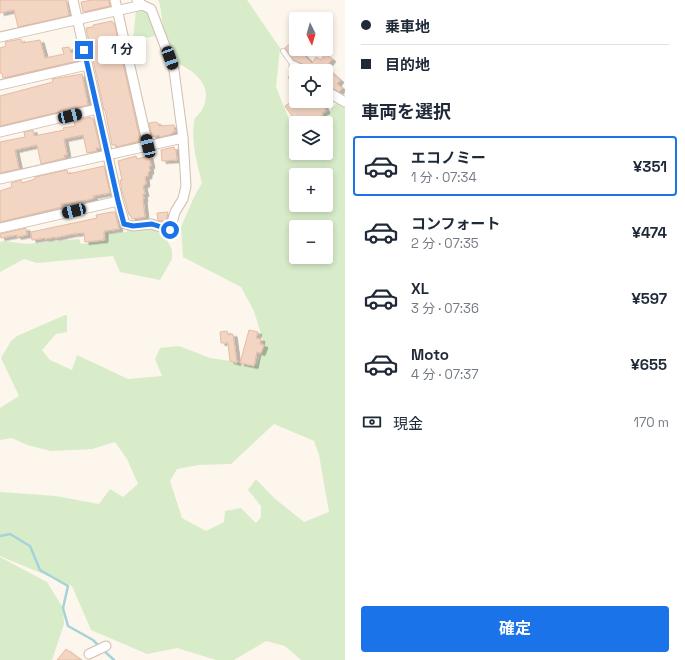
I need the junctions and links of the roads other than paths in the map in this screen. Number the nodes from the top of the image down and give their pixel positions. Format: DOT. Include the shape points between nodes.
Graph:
graph roads {
  1 [pos="73,0"];
  2 [pos="115,0"];
  3 [pos="140,2"];
  4 [pos="118,10"];
  5 [pos="77,19"];
  6 [pos="0,37"];
  7 [pos="283,51"];
  8 [pos="292,64"];
  9 [pos="87,65"];
  10 [pos="0,85"];
  11 [pos="333,96"];
  12 [pos="345,102"];
  13 [pos="97,109"];
  14 [pos="0,132"];
  15 [pos="183,138"];
  16 [pos="148,146"];
  17 [pos="108,155"];
  18 [pos="0,179"];
  19 [pos="118,201"];
  20 [pos="0,228"];
  21 [pos="106,646"];
  22 [pos="92,653"];
  1 -- 5 [label="street"];
  2 -- 4 [label="street"];
  3 -- 4 [label="street"];
  3 -- 15 [label="street" via="152,9 174,70"];
  4 -- 5 [label="street"];
  4 -- 16 [label="street"];
  5 -- 6 [label="street"];
  5 -- 9 [label="street"];
  7 -- 8 [label="lane"];
  9 -- 10 [label="street"];
  9 -- 13 [label="street"];
  11 -- 12 [label="street"];
  13 -- 14 [label="street"];
  13 -- 17 [label="street"];
  15 -- 16 [label="street"];
  15 -- 19 [label="street" via="186,186 170,230 152,224 124,224"];
  16 -- 17 [label="street"];
  17 -- 18 [label="street"];
  17 -- 19 [label="street"];
  19 -- 20 [label="street"];
  21 -- 22 [label="street"];
}
